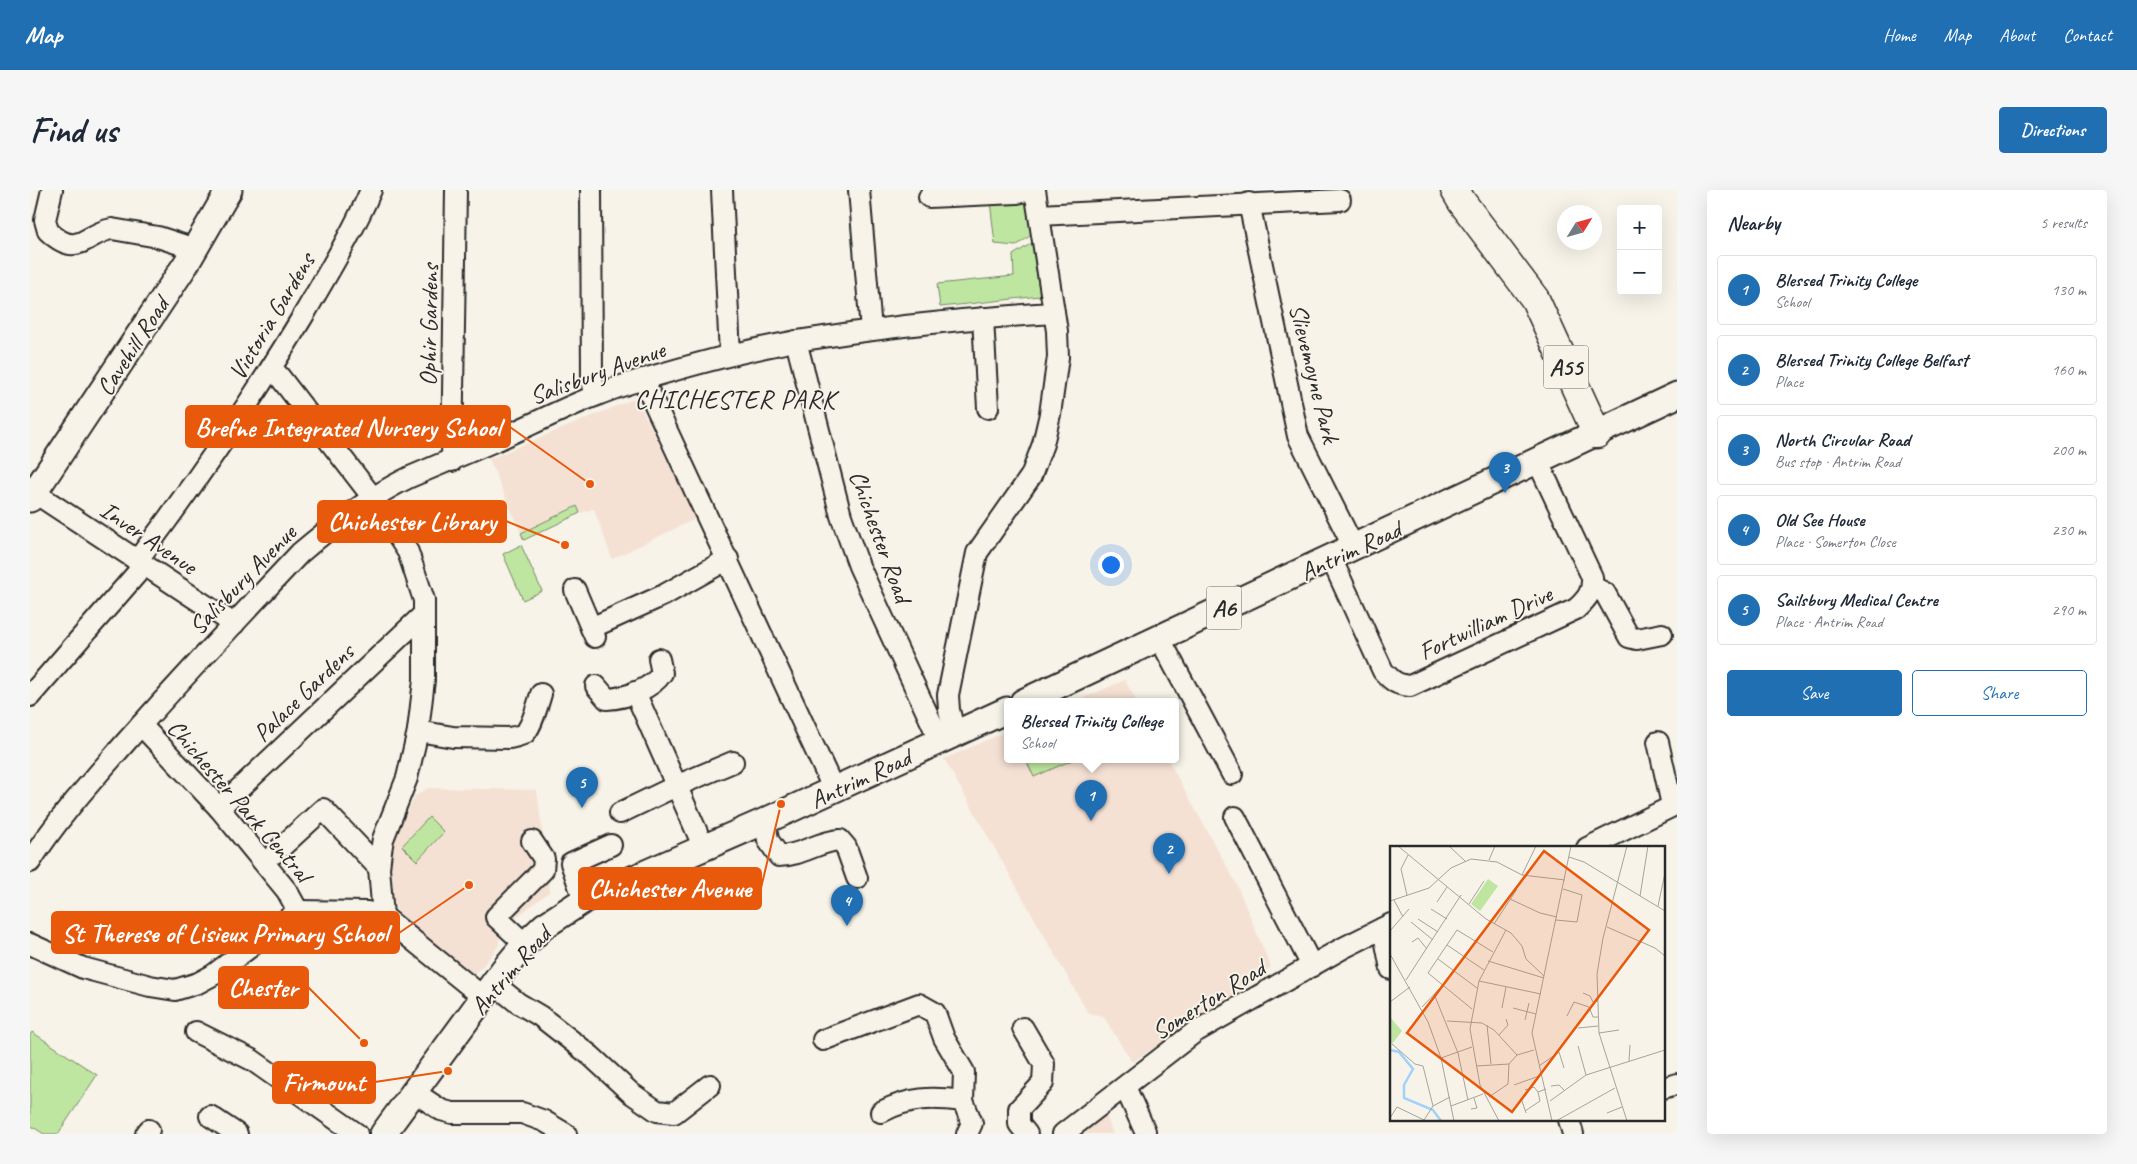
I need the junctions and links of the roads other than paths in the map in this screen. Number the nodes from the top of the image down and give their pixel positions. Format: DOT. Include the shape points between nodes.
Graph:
graph roads {
  1 [pos="52,190"];
  2 [pos="229,190"];
  3 [pos="371,190"];
  4 [pos="456,190"];
  5 [pos="590,190"];
  6 [pos="722,190"];
  7 [pos="859,190"];
  8 [pos="1034,190"];
  9 [pos="1455,190"];
  10 [pos="929,197"];
  11 [pos="1340,200"];
  12 [pos="1249,203"];
  13 [pos="1039,215"];
  14 [pos="195,250"];
  15 [pos="1054,313"];
  16 [pos="983,318"];
  17 [pos="871,330"];
  18 [pos="796,341"];
  19 [pos="730,355"];
  20 [pos="272,369"];
  21 [pos="643,379"];
  22 [pos="595,396"];
  23 [pos="1675,401"];
  24 [pos="988,408"];
  25 [pos="1598,434"];
  26 [pos="452,461"];
  27 [pos="1538,462"];
  28 [pos="32,496"];
  29 [pos="373,499"];
  30 [pos="1354,548"];
  31 [pos="1331,558"];
  32 [pos="728,559"];
  33 [pos="138,562"];
  34 [pos="1592,587"];
  35 [pos="576,590"];
  36 [pos="424,614"];
  37 [pos="234,624"];
  38 [pos="1662,634"];
  39 [pos="1160,639"];
  40 [pos="659,659"];
  41 [pos="596,686"];
  42 [pos="635,692"];
  43 [pos="541,694"];
  44 [pos="30,696"];
  45 [pos="1032,698"];
  46 [pos="1004,711"];
  47 [pos="141,725"];
  48 [pos="418,732"];
  49 [pos="948,737"];
  50 [pos="1658,742"];
  51 [pos="733,762"];
  52 [pos="1232,774"];
  53 [pos="676,786"];
  54 [pos="834,790"];
  55 [pos="1675,805"];
  56 [pos="218,808"];
  57 [pos="620,813"];
  58 [pos="1235,817"];
  59 [pos="766,821"];
  60 [pos="532,841"];
  61 [pos="611,845"];
  62 [pos="1591,846"];
  63 [pos="704,848"];
  64 [pos="275,853"];
  65 [pos="30,862"];
  66 [pos="379,868"];
  67 [pos="857,878"];
  68 [pos="584,900"];
  69 [pos="298,911"];
  70 [pos="383,916"];
  71 [pos="1387,926"];
  72 [pos="30,944"];
  73 [pos="525,944"];
  74 [pos="1390,958"];
  75 [pos="1312,966"];
  76 [pos="488,990"];
  77 [pos="1023,1028"];
  78 [pos="196,1032"];
  79 [pos="823,1040"];
  80 [pos="1677,1084"];
  81 [pos="710,1085"];
  82 [pos="1125,1087"];
  83 [pos="1664,1088"];
  84 [pos="414,1092"];
  85 [pos="962,1101"];
  86 [pos="881,1112"];
  87 [pos="210,1116"];
  88 [pos="1144,1131"];
  89 [pos="237,1134"];
  90 [pos="357,1134"];
  91 [pos="383,1134"];
  92 [pos="566,1134"];
  93 [pos="967,1134"];
  94 [pos="1027,1134"];
  95 [pos="1063,1134"];
  1 -- 14 [label="street" via="45,220 48,231 63,242 81,244 112,229 158,237"];
  2 -- 14 [label="main road, Cavehill Road"];
  3 -- 20 [label="street, Victoria Gardens" via="339,254"];
  4 -- 26 [label="street, Ophir Gardens"];
  5 -- 22 [label="street" via="592,378"];
  6 -- 19 [label="street"];
  7 -- 17 [label="street"];
  8 -- 10 [label="street"];
  8 -- 13 [label="street"];
  9 -- 25 [label="highway, A55" via="1535,299"];
  11 -- 12 [label="street"];
  12 -- 13 [label="street"];
  12 -- 30 [label="street, Slievemoyne Park" via="1298,436"];
  13 -- 15 [label="street"];
  14 -- 28 [label="main road, Cavehill Road"];
  15 -- 16 [label="street, Salisbury Avenue"];
  15 -- 49 [label="street" via="1058,357 1043,444 1032,476 977,553 948,695"];
  16 -- 17 [label="street, Salisbury Avenue"];
  16 -- 24 [label="street"];
  17 -- 18 [label="street, Salisbury Avenue"];
  18 -- 19 [label="street, Salisbury Avenue"];
  18 -- 49 [label="street, Chichester Road" via="841,516 853,549"];
  19 -- 21 [label="street, Salisbury Avenue"];
  20 -- 29 [label="street"];
  20 -- 33 [label="street, Victoria Gardens" via="212,460"];
  21 -- 22 [label="street, Salisbury Avenue"];
  21 -- 32 [label="street"];
  22 -- 26 [label="street, Salisbury Avenue"];
  23 -- 25 [label="main road, Antrim Road / A6"];
  25 -- 27 [label="main road, Antrim Road / A6"];
  26 -- 29 [label="street, Salisbury Avenue" via="408,478"];
  27 -- 30 [label="main road, Antrim Road / A6"];
  27 -- 34 [label="street" via="1592,577"];
  28 -- 33 [label="street, Inver Avenue"];
  29 -- 36 [label="street" via="408,552 424,600"];
  29 -- 37 [label="street, Salisbury Avenue" via="300,553"];
  30 -- 31 [label="main road, Antrim Road / A6"];
  31 -- 34 [label="street, Fortwilliam Drive" via="1383,671 1399,685 1410,686 1576,608 1588,597"];
  31 -- 39 [label="main road, Antrim Road / A6"];
  32 -- 35 [label="street" via="593,632"];
  32 -- 54 [label="street"];
  33 -- 37 [label="street, Inver Avenue"];
  33 -- 44 [label="street, Victoria Gardens" via="139,571"];
  34 -- 38 [label="street" via="1605,593 1629,637 1637,640"];
  36 -- 48 [label="street" via="424,680"];
  36 -- 56 [label="street, Palace Gardens"];
  37 -- 47 [label="street, Salisbury Avenue"];
  39 -- 45 [label="main road, Antrim Road / A6"];
  39 -- 52 [label="street"];
  40 -- 42 [label="street" via="662,673 658,680"];
  41 -- 42 [label="street" via="607,698 620,698"];
  42 -- 53 [label="street"];
  43 -- 48 [label="street" via="528,727 518,736 453,737"];
  46 -- 49 [label="main road, Antrim Road"];
  47 -- 56 [label="street, Chichester Park Central"];
  47 -- 65 [label="street, Salisbury Avenue" via="49,832"];
  48 -- 66 [label="street" via="407,778 383,839"];
  49 -- 54 [label="main road, Antrim Road"];
  50 -- 55 [label="street"];
  51 -- 53 [label="street"];
  53 -- 57 [label="street"];
  53 -- 63 [label="street"];
  54 -- 59 [label="main road, Antrim Road"];
  55 -- 62 [label="street"];
  56 -- 69 [label="street, Chichester Park Central" via="287,890"];
  58 -- 75 [label="street"];
  59 -- 63 [label="main road, Antrim Road"];
  59 -- 67 [label="street" via="768,840 779,856 791,856 840,840 846,847"];
  60 -- 73 [label="street" via="544,859 543,870 496,918"];
  61 -- 68 [label="street" via="571,862"];
  63 -- 68 [label="main road, Antrim Road"];
  64 -- 66 [label="street" via="324,809"];
  66 -- 70 [label="street"];
  68 -- 73 [label="main road, Antrim Road" via="558,916"];
  69 -- 70 [label="street" via="367,912"];
  69 -- 72 [label="street" via="213,975 175,990 83,968"];
  70 -- 76 [label="street"];
  71 -- 74 [label="street"];
  71 -- 75 [label="street, Somerton Road"];
  73 -- 76 [label="main road, Antrim Road"];
  75 -- 82 [label="street, Somerton Road" via="1195,1032"];
  76 -- 81 [label="street" via="540,1016 631,1093 658,1111 674,1113"];
  76 -- 84 [label="main road, Antrim Road"];
  77 -- 94 [label="street" via="1044,1064 1043,1083 1019,1109 1018,1124"];
  78 -- 90 [label="street" via="252,1060"];
  79 -- 85 [label="street" via="919,1004 934,1013 964,1072"];
  80 -- 83 [label="street"];
  82 -- 88 [label="street"];
  82 -- 95 [label="street, Somerton Road"];
  84 -- 91 [label="main road, Antrim Road"];
  84 -- 92 [label="street" via="441,1110 452,1113 522,1113"];
  85 -- 86 [label="street" via="934,1098 898,1103"];
  85 -- 93 [label="street" via="972,1123"];
  87 -- 89 [label="street"];
}
